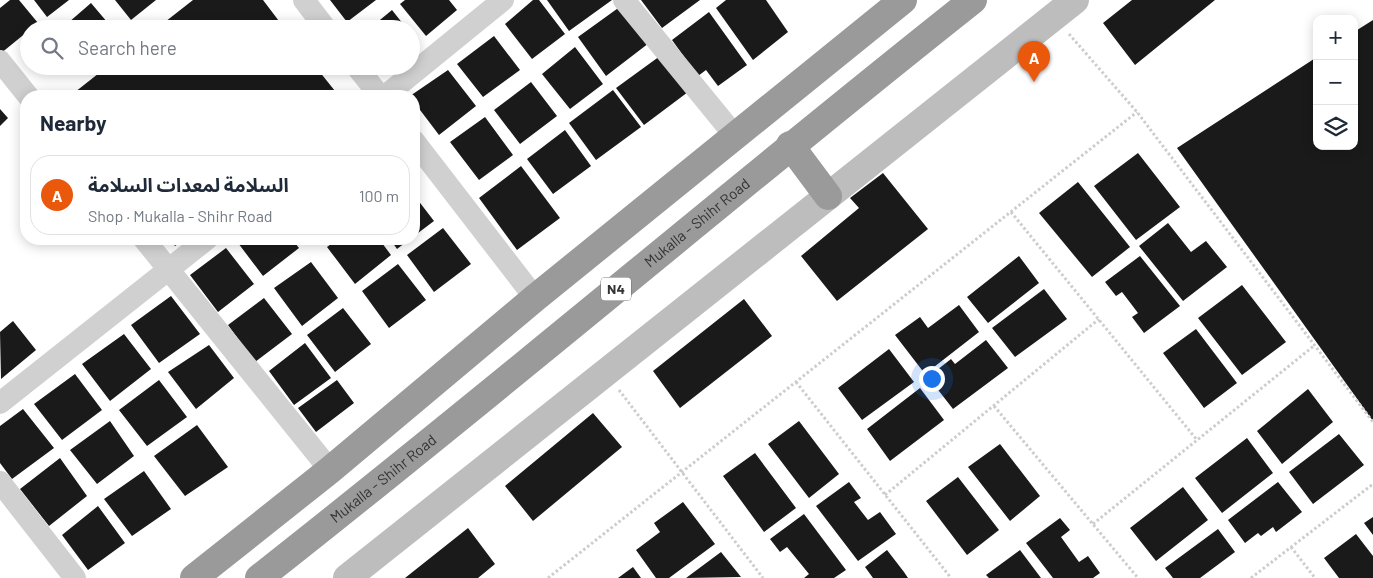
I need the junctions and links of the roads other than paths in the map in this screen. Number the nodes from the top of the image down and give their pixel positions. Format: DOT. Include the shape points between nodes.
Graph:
graph roads {
  1 [pos="304,0"];
  2 [pos="503,0"];
  3 [pos="624,0"];
  4 [pos="903,0"];
  5 [pos="973,0"];
  6 [pos="1075,0"];
  7 [pos="319,20"];
  8 [pos="0,61"];
  9 [pos="420,68"];
  10 [pos="363,75"];
  11 [pos="411,75"];
  12 [pos="23,90"];
  13 [pos="375,90"];
  14 [pos="392,90"];
  15 [pos="735,136"];
  16 [pos="790,145"];
  17 [pos="420,149"];
  18 [pos="828,196"];
  19 [pos="149,245"];
  20 [pos="199,245"];
  21 [pos="168,270"];
  22 [pos="535,298"];
  23 [pos="0,403"];
  24 [pos="330,470"];
  25 [pos="0,482"];
  26 [pos="356,501"];
  27 [pos="75,578"];
  28 [pos="194,578"];
  29 [pos="259,578"];
  30 [pos="347,578"];
  1 -- 7 [label="street"];
  2 -- 9 [label="street"];
  3 -- 15 [label="street"];
  4 -- 15 [label="highway"];
  5 -- 16 [label="highway, Mukalla - Shihr Road / N4"];
  6 -- 18 [label="street"];
  8 -- 12 [label="street"];
  10 -- 13 [label="street"];
  11 -- 14 [label="street"];
  15 -- 22 [label="highway"];
  16 -- 18 [label="highway"];
  16 -- 26 [label="highway, Mukalla - Shihr Road / N4"];
  17 -- 22 [label="street"];
  18 -- 30 [label="street"];
  19 -- 21 [label="street"];
  20 -- 21 [label="street"];
  21 -- 23 [label="street"];
  21 -- 24 [label="street"];
  22 -- 24 [label="highway"];
  24 -- 26 [label="highway"];
  24 -- 28 [label="highway"];
  25 -- 27 [label="street"];
  26 -- 29 [label="highway, Mukalla - Shihr Road / N4"];
}
